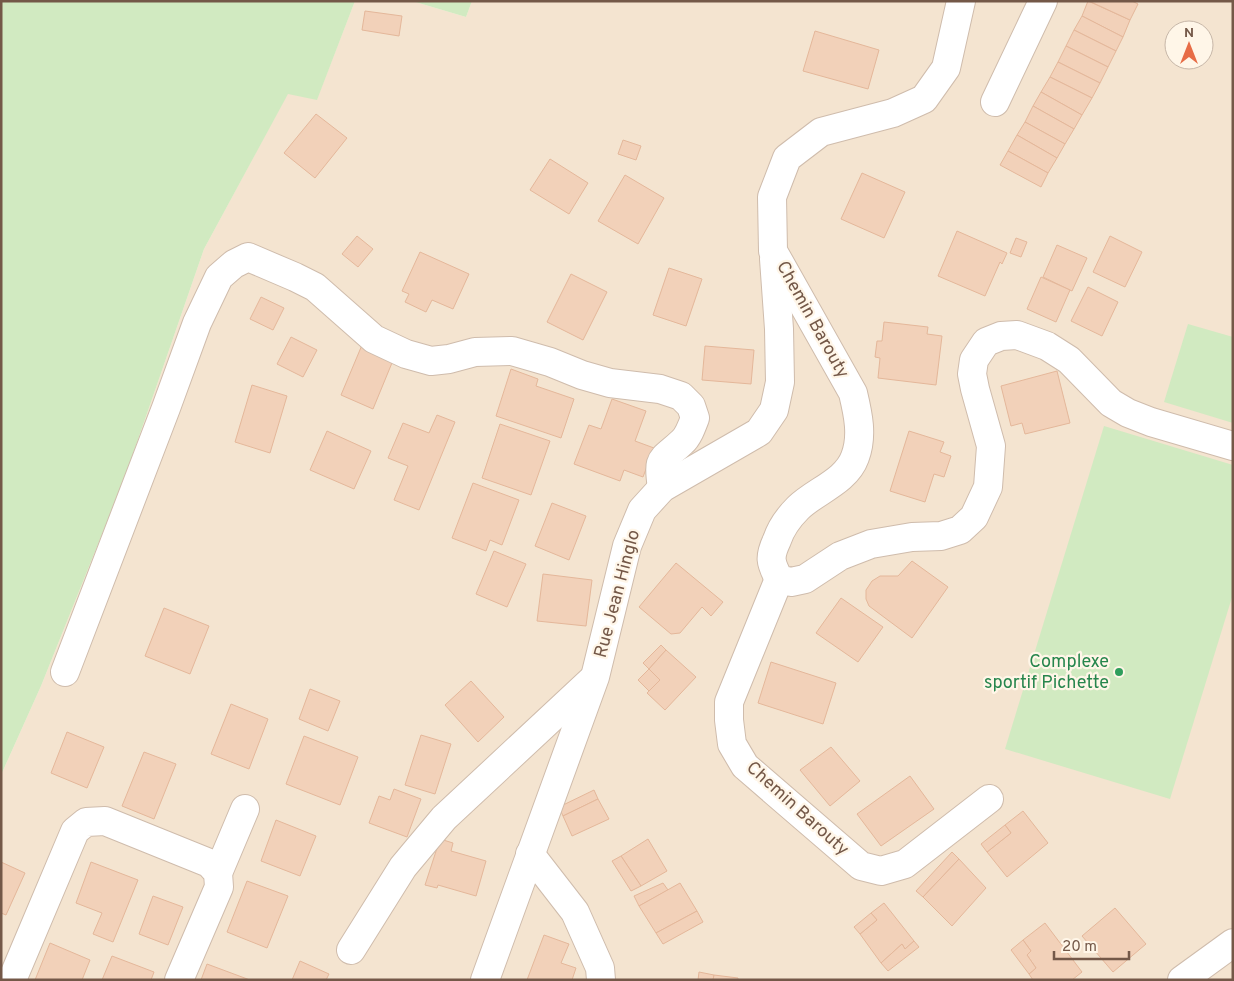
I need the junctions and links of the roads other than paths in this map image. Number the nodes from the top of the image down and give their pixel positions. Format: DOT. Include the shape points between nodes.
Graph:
graph roads {
  1 [pos="1043,1"];
  2 [pos="958,3"];
  3 [pos="995,102"];
  4 [pos="773,251"];
  5 [pos="1233,446"];
  6 [pos="662,488"];
  7 [pos="779,579"];
  8 [pos="65,672"];
  9 [pos="595,677"];
  10 [pos="989,799"];
  11 [pos="245,809"];
  12 [pos="530,854"];
  13 [pos="218,874"];
  14 [pos="1233,944"];
  15 [pos="351,950"];
  16 [pos="12,980"];
  17 [pos="179,980"];
  18 [pos="485,980"];
  19 [pos="601,980"];
  20 [pos="1182,980"];
  1 -- 3 [label="street"];
  2 -- 4 [label="street, Chemin Barouty" via="946,68 924,99 893,113 820,132 787,158 772,197"];
  4 -- 6 [label="street, Rue Jean Hinglo" via="780,382 774,410 759,432"];
  4 -- 7 [label="street, Chemin Barouty" via="853,393 859,416 859,439 854,459 841,477 799,507 781,529 771,554"];
  5 -- 7 [label="street" via="1128,413 1111,403 1069,360 1046,346 1017,335 1001,336 986,342 974,360 972,374 991,446 988,487 974,517 960,530 941,536 871,544 840,556 804,579 791,582"];
  6 -- 8 [label="street" via="659,469 664,456 684,441 695,418 691,406 681,396 660,389 610,383 512,352 475,352 431,361 406,354 374,339 315,287 248,257 219,277 197,323"];
  6 -- 9 [label="street, Rue Jean Hinglo" via="642,510 627,546"];
  7 -- 10 [label="street, Chemin Barouty" via="729,702 732,744 745,766 861,866 881,870 905,864"];
  9 -- 12 [label="street, Rue Jean Hinglo"];
  9 -- 15 [label="street, Rue Jean Hinglo" via="444,818 403,867"];
  11 -- 13 [label="street"];
  12 -- 18 [label="street, Rue Jean Hinglo"];
  12 -- 19 [label="street" via="575,912 600,968"];
  13 -- 16 [label="street" via="209,864 105,821 86,822 75,831"];
  13 -- 17 [label="street" via="219,887"];
  14 -- 20 [label="street"];
}
